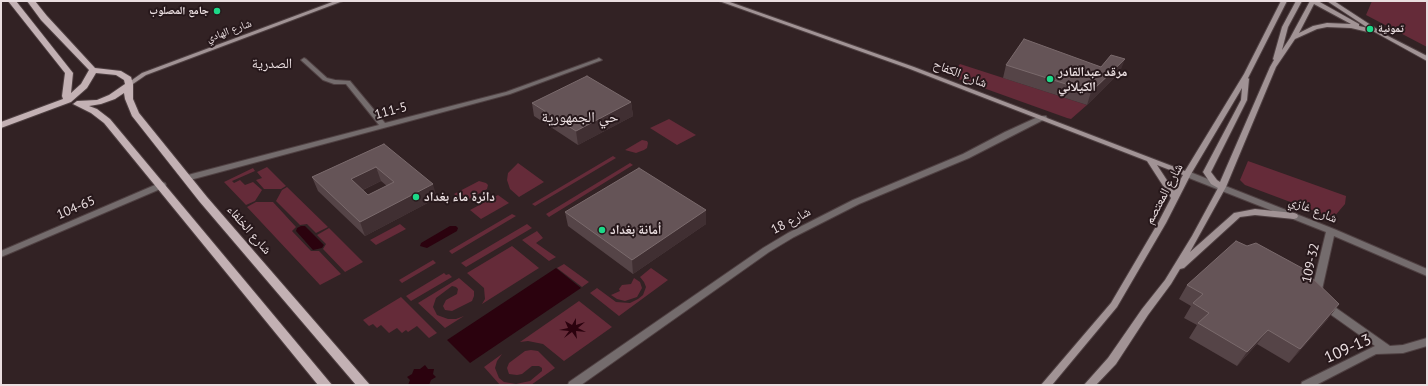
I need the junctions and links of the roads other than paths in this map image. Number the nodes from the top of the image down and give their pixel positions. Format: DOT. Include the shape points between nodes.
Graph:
graph roads {
  1 [pos="12,1"];
  2 [pos="31,1"];
  3 [pos="340,1"];
  4 [pos="722,1"];
  5 [pos="1278,1"];
  6 [pos="1284,1"];
  7 [pos="1299,1"];
  8 [pos="1313,1"];
  9 [pos="1330,1"];
  10 [pos="1339,1"];
  11 [pos="1279,10"];
  12 [pos="1353,16"];
  13 [pos="1368,30"];
  14 [pos="1384,36"];
  15 [pos="1293,38"];
  16 [pos="1427,59"];
  17 [pos="304,60"];
  18 [pos="599,60"];
  19 [pos="1274,67"];
  20 [pos="93,70"];
  21 [pos="1247,74"];
  22 [pos="128,85"];
  23 [pos="72,102"];
  24 [pos="1043,118"];
  25 [pos="1,125"];
  26 [pos="384,126"];
  27 [pos="1149,159"];
  28 [pos="1187,174"];
  29 [pos="186,178"];
  30 [pos="162,185"];
  31 [pos="1222,187"];
  32 [pos="1175,198"];
  33 [pos="1294,216"];
  34 [pos="1331,231"];
  35 [pos="1,254"];
  36 [pos="1174,272"];
  37 [pos="1427,273"];
  38 [pos="1427,342"];
  39 [pos="1388,349"];
  40 [pos="326,385"];
  41 [pos="364,385"];
  42 [pos="573,385"];
  43 [pos="1046,385"];
  44 [pos="1089,385"];
  45 [pos="1306,385"];
  1 -- 23 [label="main road" via="69,74 66,96"];
  2 -- 20 [label="main road"];
  3 -- 22 [label="main road, شارع الهادي" via="144,74"];
  4 -- 24 [label="main road, شارع الكفاح" via="912,68"];
  5 -- 11 [label="main road"];
  6 -- 11 [label="main road, شارع المعتصم"];
  7 -- 19 [label="main road" via="1285,27"];
  8 -- 13 [label="main road"];
  8 -- 15 [label="main road"];
  9 -- 12 [label="main road"];
  10 -- 12 [label="main road"];
  11 -- 21 [label="main road, شارع المعتصم"];
  12 -- 14 [label="main road"];
  13 -- 14 [label="main road"];
  13 -- 15 [label="main road" via="1327,25 1315,27"];
  14 -- 16 [label="main road"];
  15 -- 19 [label="main road"];
  17 -- 26 [label="street" via="325,79 348,82"];
  18 -- 26 [label="street, 111-5" via="508,93"];
  19 -- 31 [label="main road"];
  20 -- 22 [label="main road" via="122,75 128,78"];
  20 -- 23 [label="main road"];
  21 -- 28 [label="main road, شارع المعتصم"];
  21 -- 31 [label="main road" via="1244,100 1207,172 1214,182"];
  22 -- 23 [label="main road" via="118,94 105,100 91,103"];
  22 -- 29 [label="main road, شارع الخلفاء" via="129,98 135,114"];
  23 -- 25 [label="main road"];
  23 -- 30 [label="main road" via="94,111 107,120"];
  24 -- 27 [label="main road, شارع الكفاح"];
  24 -- 42 [label="street, شارع 18" via="966,156 856,202 791,235"];
  26 -- 29 [label="street, 111-5"];
  27 -- 28 [label="main road, شارع الكفاح"];
  27 -- 32 [label="main road"];
  28 -- 31 [label="street, شارع غازي"];
  28 -- 32 [label="main road, شارع المعتصم"];
  29 -- 41 [label="main road, شارع الخلفاء"];
  30 -- 35 [label="street, 104-65"];
  30 -- 40 [label="main road"];
  31 -- 33 [label="street, شارع غازي"];
  31 -- 36 [label="main road"];
  32 -- 43 [label="main road, شارع المعتصم" via="1114,305"];
  33 -- 34 [label="street, شارع غازي"];
  33 -- 36 [label="main road" via="1255,212 1237,215"];
  34 -- 37 [label="street, شارع غازي"];
  34 -- 39 [label="street, 109-32" via="1316,295 1318,301"];
  36 -- 44 [label="main road" via="1112,360"];
  38 -- 39 [label="street, 109-13" via="1403,349"];
  39 -- 45 [label="street, 109-13" via="1374,350"];
}
